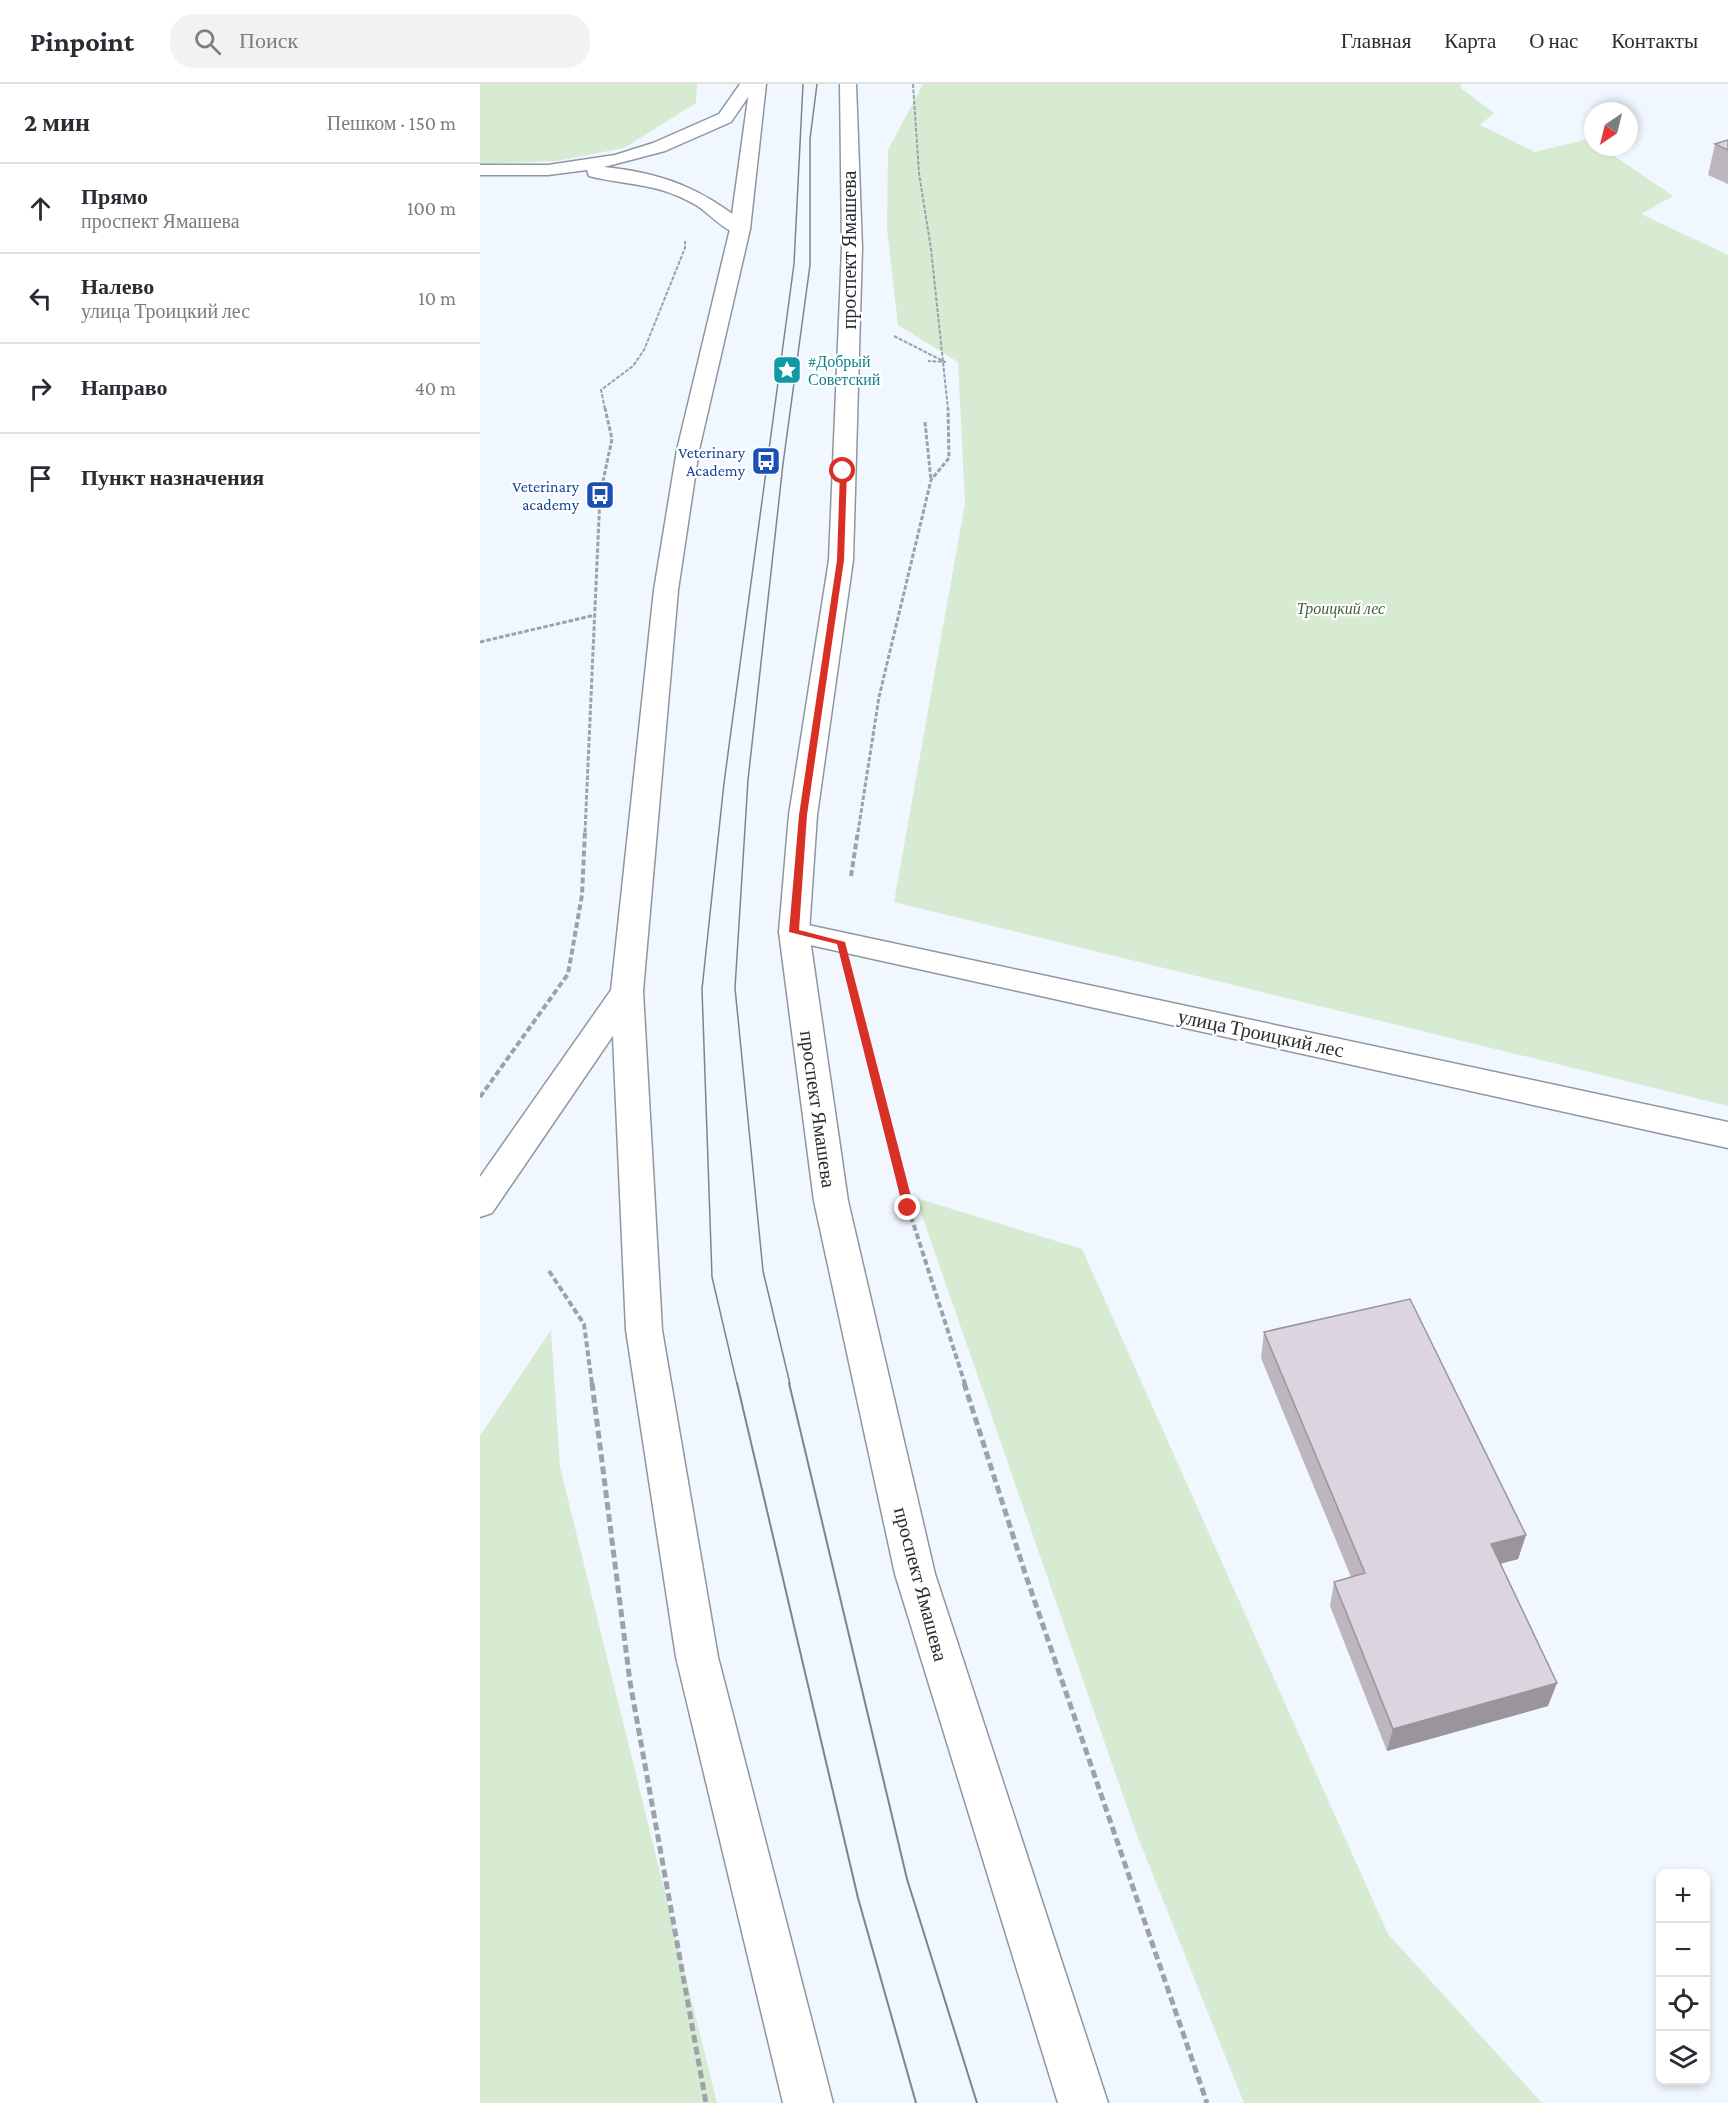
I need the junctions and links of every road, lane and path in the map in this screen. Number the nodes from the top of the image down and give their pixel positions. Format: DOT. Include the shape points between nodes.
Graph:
graph roads {
  1 [pos="749,84"];
  2 [pos="758,84"];
  3 [pos="848,84"];
  4 [pos="913,84"];
  5 [pos="480,170"];
  6 [pos="548,170"];
  7 [pos="741,229"];
  8 [pos="684,237"];
  9 [pos="925,422"];
  10 [pos="932,480"];
  11 [pos="595,615"];
  12 [pos="480,642"];
  13 [pos="794,932"];
  14 [pos="841,942"];
  15 [pos="627,991"];
  16 [pos="480,1097"];
  17 [pos="1728,1135"];
  18 [pos="480,1204"];
  19 [pos="549,1271"];
  20 [pos="706,2103"];
  21 [pos="808,2103"];
  22 [pos="1083,2103"];
  23 [pos="1208,2103"];
  1 -- 6 [label="main road" via="724,118 659,147 616,160"];
  2 -- 7 [label="main road"];
  3 -- 13 [label="main road, проспект Ямашева" via="852,248 841,560 803,815"];
  4 -- 10 [label="path" via="919,173 932,249 948,395 949,458"];
  5 -- 6 [label="main road"];
  6 -- 7 [label="main road" via="628,175 672,183 721,212"];
  7 -- 15 [label="main road" via="688,450 666,590"];
  8 -- 11 [label="path" via="685,248 644,350 633,366 601,390 612,439 600,495"];
  9 -- 10 [label="path"];
  10 -- 14 [label="path" via="879,697"];
  11 -- 12 [label="path"];
  11 -- 16 [label="path" via="582,896 568,974"];
  13 -- 14 [label="main road, улица Троицкий лес"];
  13 -- 22 [label="main road, проспект Ямашева" via="831,1201 915,1574"];
  14 -- 17 [label="main road, улица Троицкий лес"];
  14 -- 23 [label="path" via="919,1242 1025,1573"];
  15 -- 18 [label="main road"];
  15 -- 21 [label="main road" via="644,1330 697,1657"];
  19 -- 20 [label="path" via="584,1324 630,1683"];
}
